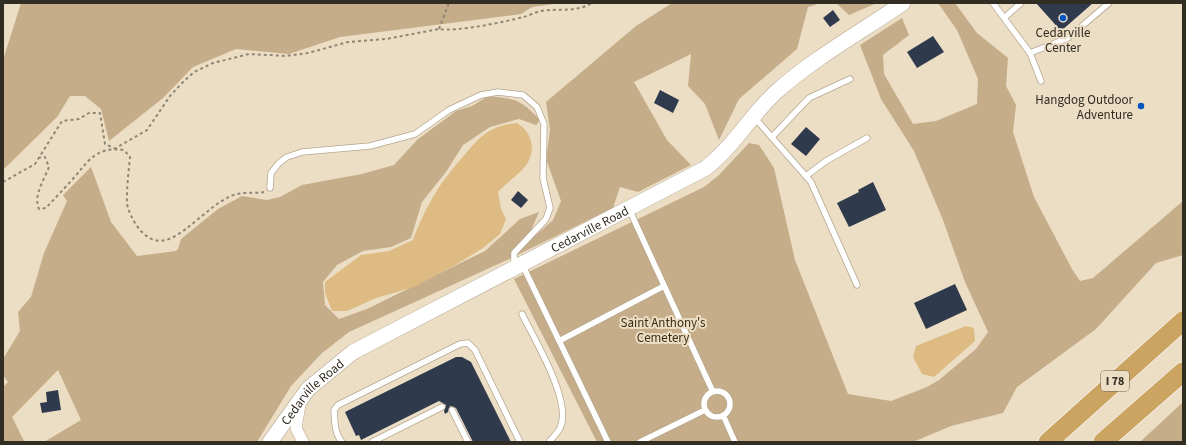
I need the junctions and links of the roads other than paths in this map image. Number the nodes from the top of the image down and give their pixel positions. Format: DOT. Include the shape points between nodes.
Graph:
graph roads {
  1 [pos="903,3"];
  2 [pos="993,3"];
  3 [pos="1021,3"];
  4 [pos="1109,3"];
  5 [pos="1004,18"];
  6 [pos="1030,53"];
  7 [pos="850,78"];
  8 [pos="1041,81"];
  9 [pos="754,116"];
  10 [pos="772,137"];
  11 [pos="867,138"];
  12 [pos="806,176"];
  13 [pos="270,188"];
  14 [pos="629,209"];
  15 [pos="518,266"];
  16 [pos="857,285"];
  17 [pos="664,286"];
  18 [pos="522,314"];
  19 [pos="1183,321"];
  20 [pos="559,341"];
  21 [pos="1183,372"];
  22 [pos="1183,386"];
  23 [pos="308,389"];
  24 [pos="713,392"];
  25 [pos="442,408"];
  26 [pos="452,410"];
  27 [pos="705,410"];
  28 [pos="723,415"];
  29 [pos="270,442"];
  30 [pos="303,442"];
  31 [pos="342,442"];
  32 [pos="372,442"];
  33 [pos="468,442"];
  34 [pos="520,442"];
  35 [pos="549,442"];
  36 [pos="608,442"];
  37 [pos="640,442"];
  38 [pos="735,442"];
  39 [pos="1048,442"];
  40 [pos="1103,442"];
  41 [pos="1124,442"];
  1 -- 9 [label="main road, Cedarville Road" via="799,73 774,94"];
  2 -- 5 [label="lane"];
  3 -- 5 [label="lane"];
  4 -- 6 [label="lane" via="1068,38"];
  5 -- 6 [label="lane"];
  6 -- 8 [label="lane"];
  7 -- 10 [label="lane" via="809,98"];
  9 -- 10 [label="lane"];
  9 -- 14 [label="main road, Cedarville Road" via="730,147 710,164"];
  10 -- 12 [label="lane"];
  11 -- 12 [label="lane" via="826,161"];
  12 -- 16 [label="lane" via="812,182"];
  13 -- 15 [label="lane" via="271,173 287,157 302,152 370,146 414,134 449,110 481,95 498,92 523,94 537,107 544,124 543,178 550,208 546,219 514,253"];
  14 -- 15 [label="main road, Cedarville Road"];
  14 -- 17 [label="lane"];
  15 -- 20 [label="lane"];
  15 -- 23 [label="main road, Cedarville Road" via="352,352"];
  17 -- 20 [label="lane"];
  17 -- 24 [label="lane"];
  18 -- 35 [label="lane" via="560,392 564,407 561,427"];
  19 -- 39 [label="highway, I 78"];
  20 -- 36 [label="lane"];
  21 -- 40 [label="highway"];
  22 -- 41 [label="highway"];
  23 -- 29 [label="main road, Cedarville Road"];
  23 -- 30 [label="street" via="300,404 296,421 298,435"];
  24 -- 27 [label="lane" via="706,397"];
  24 -- 28 [label="lane" via="721,392 728,397 729,409"];
  25 -- 32 [label="lane"];
  26 -- 33 [label="lane"];
  27 -- 28 [label="lane" via="715,417"];
  27 -- 37 [label="lane"];
  28 -- 38 [label="lane"];
  31 -- 34 [label="lane" via="336,432 335,423 334,410 338,405 460,344 468,343 476,350"];
}
